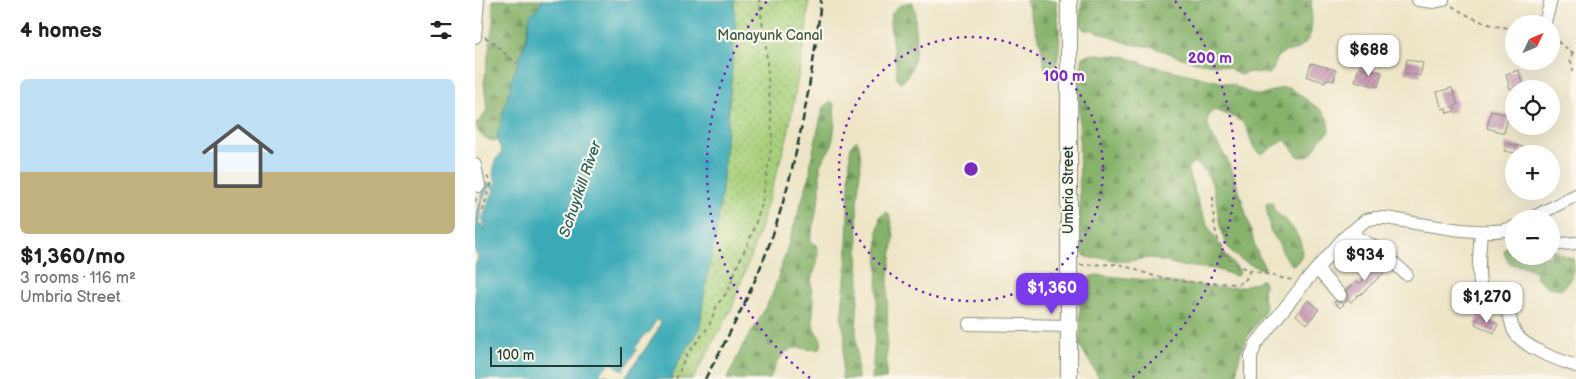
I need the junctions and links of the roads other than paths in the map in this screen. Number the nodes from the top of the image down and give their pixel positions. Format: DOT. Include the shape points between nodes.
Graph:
graph roads {
  1 [pos="478,0"];
  2 [pos="1069,0"];
  3 [pos="1418,0"];
  4 [pos="1551,0"];
  5 [pos="1445,2"];
  6 [pos="1547,15"];
  7 [pos="475,36"];
  8 [pos="475,166"];
  9 [pos="479,186"];
  10 [pos="1576,195"];
  11 [pos="1551,210"];
  12 [pos="1505,230"];
  13 [pos="1481,232"];
  14 [pos="1348,234"];
  15 [pos="1576,243"];
  16 [pos="1560,244"];
  17 [pos="1317,269"];
  18 [pos="1406,274"];
  19 [pos="1340,294"];
  20 [pos="969,324"];
  21 [pos="1068,326"];
  22 [pos="1576,366"];
  23 [pos="1069,379"];
  24 [pos="1251,379"];
  1 -- 7 [label="street"];
  2 -- 21 [label="main road, Umbria Street"];
  3 -- 5 [label="street"];
  4 -- 6 [label="street"];
  8 -- 9 [label="street"];
  10 -- 11 [label="street"];
  12 -- 13 [label="street"];
  13 -- 14 [label="street" via="1380,218 1366,220"];
  13 -- 22 [label="street" via="1480,283 1483,294 1507,312 1521,340"];
  14 -- 17 [label="street"];
  14 -- 18 [label="street" via="1374,246"];
  15 -- 16 [label="street"];
  17 -- 19 [label="street"];
  17 -- 24 [label="street" via="1256,344 1251,356"];
  20 -- 21 [label="street"];
  21 -- 23 [label="main road, Umbria Street"];
}
